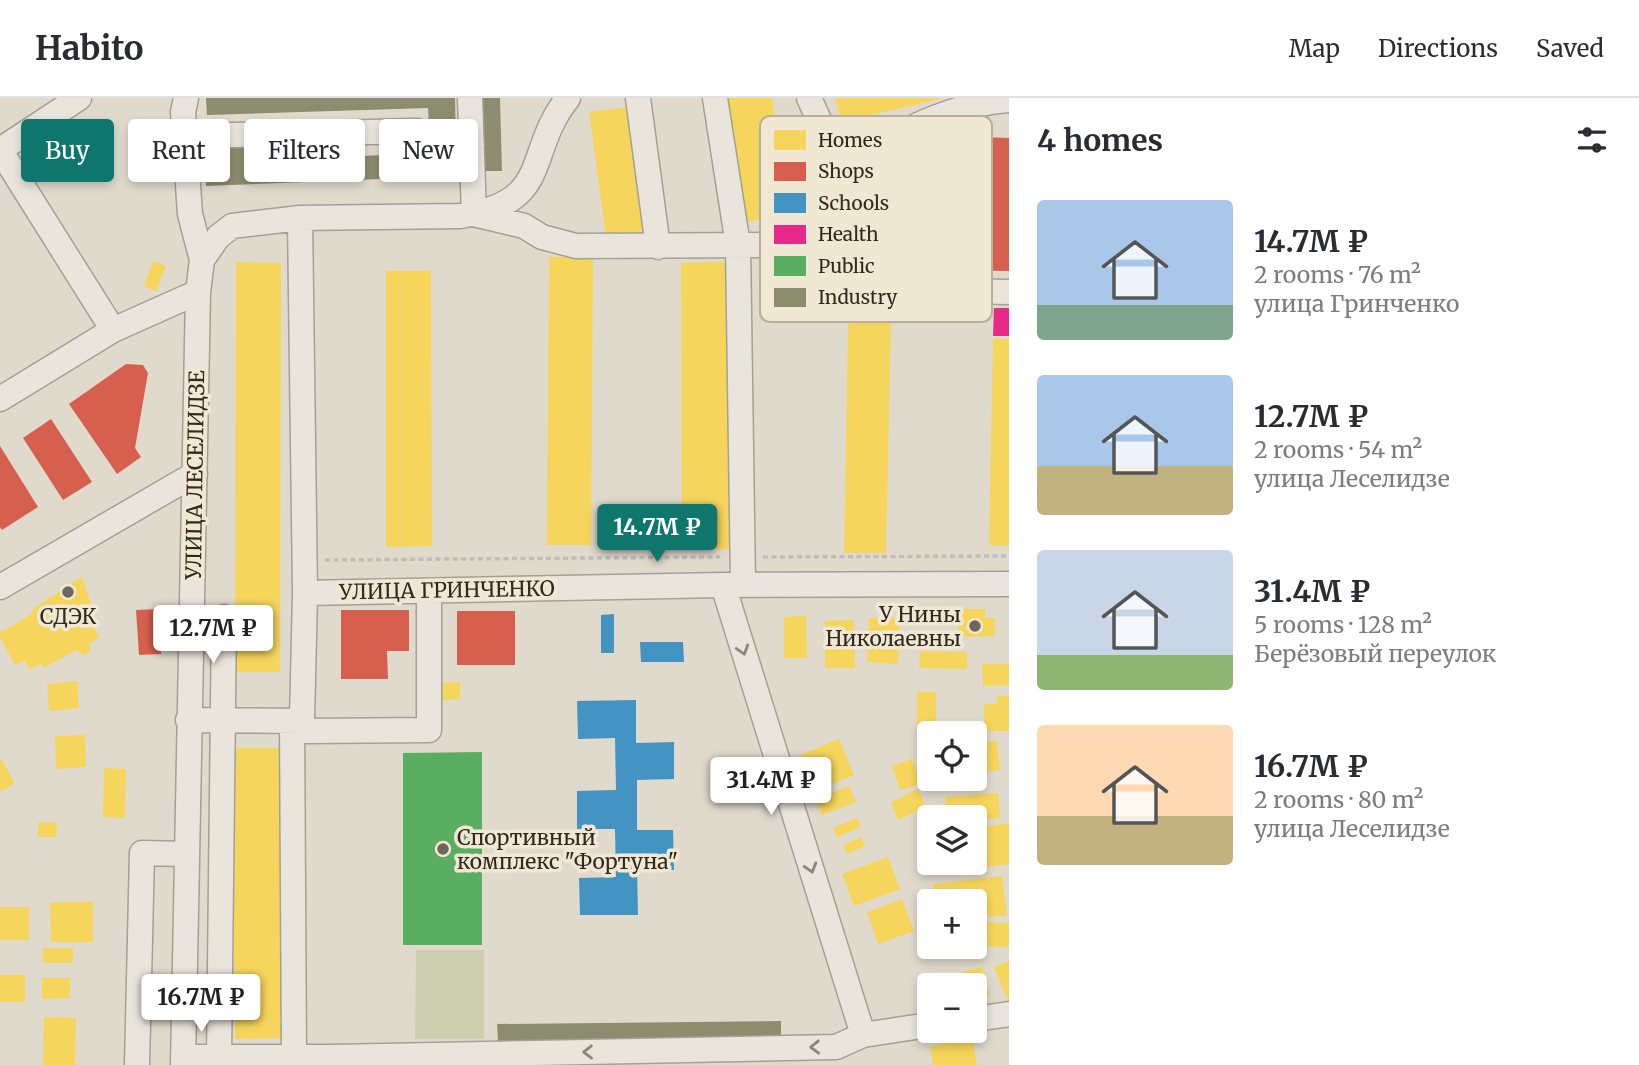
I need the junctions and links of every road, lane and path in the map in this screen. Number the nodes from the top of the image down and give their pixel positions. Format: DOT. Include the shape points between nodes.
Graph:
graph roads {
  1 [pos="79,98"];
  2 [pos="470,98"];
  3 [pos="568,98"];
  4 [pos="638,98"];
  5 [pos="715,98"];
  6 [pos="809,98"];
  7 [pos="1009,100"];
  8 [pos="817,116"];
  9 [pos="943,116"];
  10 [pos="471,119"];
  11 [pos="379,132"];
  12 [pos="230,135"];
  13 [pos="0,150"];
  14 [pos="188,182"];
  15 [pos="473,182"];
  16 [pos="474,214"];
  17 [pos="300,218"];
  18 [pos="738,245"];
  19 [pos="760,246"];
  20 [pos="658,247"];
  21 [pos="202,260"];
  22 [pos="198,292"];
  23 [pos="113,330"];
  24 [pos="0,399"];
  25 [pos="195,474"];
  26 [pos="1009,556"];
  27 [pos="742,557"];
  28 [pos="303,561"];
  29 [pos="1009,584"];
  30 [pos="733,585"];
  31 [pos="0,587"];
  32 [pos="429,591"];
  33 [pos="305,593"];
  34 [pos="224,617"];
  35 [pos="188,720"];
  36 [pos="223,721"];
  37 [pos="297,721"];
  38 [pos="187,854"];
  39 [pos="1009,1014"];
  40 [pos="987,1017"];
  41 [pos="917,1028"];
  42 [pos="863,1035"];
  43 [pos="219,1057"];
  44 [pos="294,1057"];
  45 [pos="628,1058"];
  46 [pos="183,1061"];
  47 [pos="331,1061"];
  48 [pos="137,1065"];
  1 -- 13 [label="street"];
  2 -- 10 [label="street"];
  3 -- 16 [label="street" via="559,109 531,178 515,199"];
  4 -- 20 [label="street"];
  5 -- 18 [label="street"];
  6 -- 8 [label="street"];
  7 -- 9 [label="street" via="993,100"];
  11 -- 12 [label="street"];
  13 -- 23 [label="street"];
  14 -- 21 [label="street, УЛИЦА ЛЕСЕЛИДЗЕ" via="190,214"];
  15 -- 16 [label="street"];
  16 -- 17 [label="street"];
  16 -- 20 [label="street" via="524,226 542,237 576,246"];
  17 -- 21 [label="street" via="232,226"];
  17 -- 28 [label="street"];
  18 -- 19 [label="street"];
  18 -- 20 [label="street"];
  18 -- 27 [label="street"];
  21 -- 22 [label="street, УЛИЦА ЛЕСЕЛИДЗЕ"];
  22 -- 23 [label="street"];
  22 -- 25 [label="street, УЛИЦА ЛЕСЕЛИДЗЕ"];
  23 -- 24 [label="street"];
  25 -- 31 [label="street"];
  25 -- 35 [label="street, УЛИЦА ЛЕСЕЛИДЗЕ"];
  26 -- 27 [label="path"];
  27 -- 28 [label="path"];
  27 -- 30 [label="street"];
  28 -- 33 [label="street"];
  29 -- 30 [label="street, УЛИЦА ГРИНЧЕНКО"];
  30 -- 32 [label="street, УЛИЦА ГРИНЧЕНКО"];
  30 -- 42 [label="street, one-way"];
  32 -- 33 [label="street, УЛИЦА ГРИНЧЕНКО"];
  32 -- 37 [label="street" via="429,730 306,731"];
  33 -- 37 [label="street"];
  34 -- 36 [label="street"];
  35 -- 36 [label="street"];
  35 -- 38 [label="street, УЛИЦА ЛЕСЕЛИДЗЕ"];
  36 -- 37 [label="street"];
  36 -- 43 [label="street"];
  37 -- 44 [label="street"];
  38 -- 46 [label="street, УЛИЦА ЛЕСЕЛИДЗЕ"];
  38 -- 48 [label="street" via="142,853"];
  39 -- 40 [label="street"];
  41 -- 42 [label="street"];
  42 -- 45 [label="street, one-way" via="836,1047"];
  43 -- 44 [label="street"];
  43 -- 46 [label="street"];
  44 -- 47 [label="street"];
  45 -- 47 [label="street, one-way"];
}
